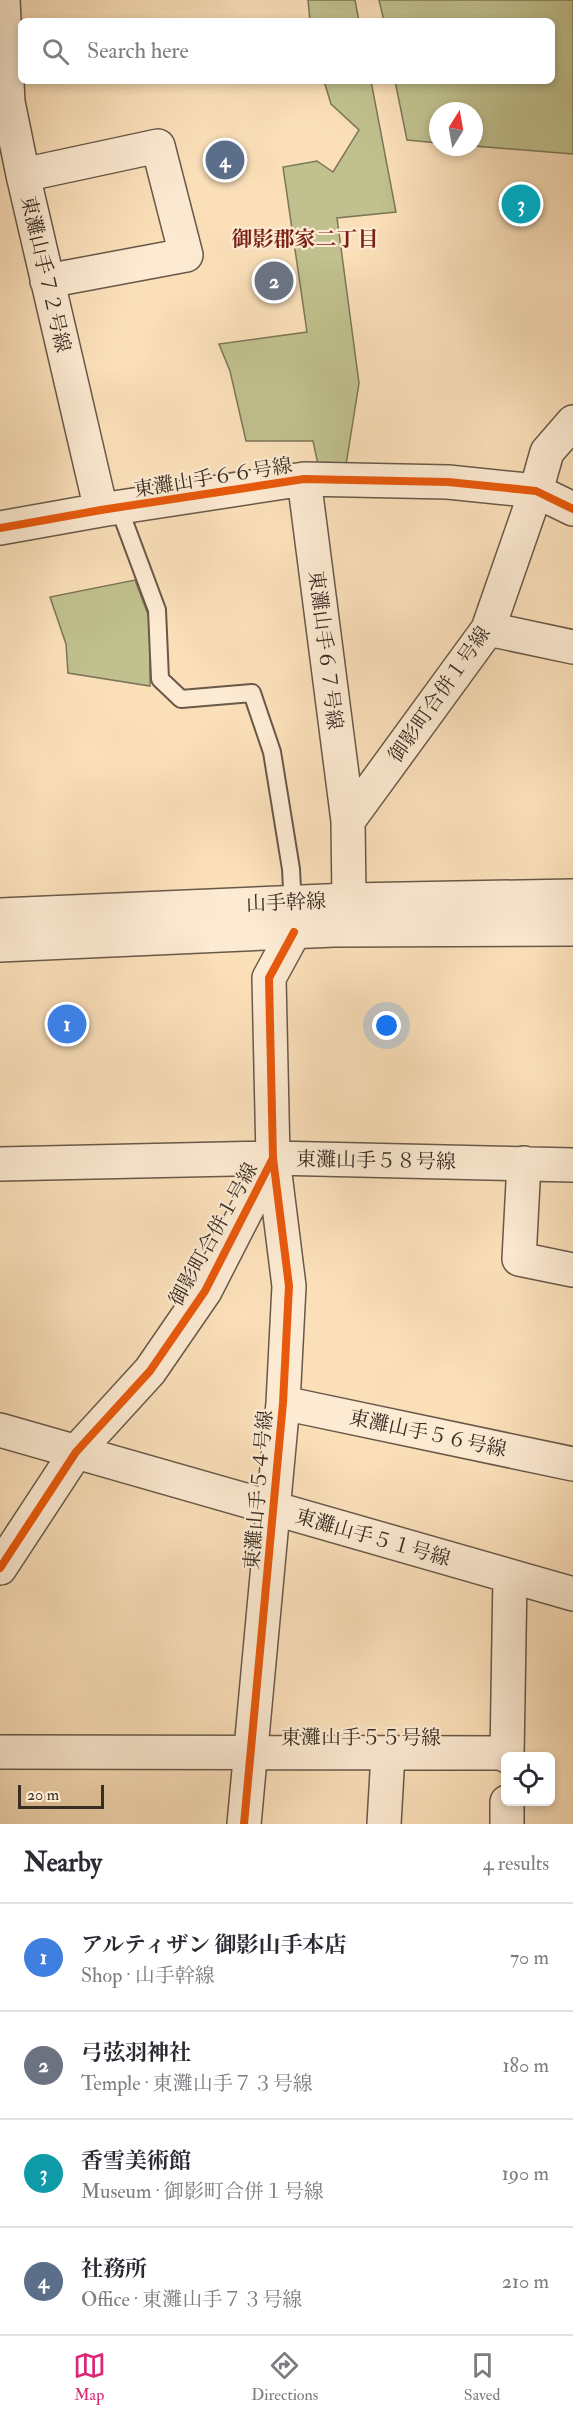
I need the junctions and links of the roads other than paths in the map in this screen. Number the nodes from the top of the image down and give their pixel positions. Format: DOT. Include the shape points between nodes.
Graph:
graph roads {
  1 [pos="3,0"];
  2 [pos="4,102"];
  3 [pos="22,176"];
  4 [pos="47,281"];
  5 [pos="573,422"];
  6 [pos="304,479"];
  7 [pos="536,491"];
  8 [pos="110,509"];
  9 [pos="573,509"];
  10 [pos="0,528"];
  11 [pos="488,629"];
  12 [pos="573,647"];
  13 [pos="348,821"];
  14 [pos="573,896"];
  15 [pos="349,900"];
  16 [pos="0,915"];
  17 [pos="293,917"];
  18 [pos="573,928"];
  19 [pos="0,945"];
  20 [pos="273,1158"];
  21 [pos="524,1163"];
  22 [pos="0,1164"];
  23 [pos="573,1165"];
  24 [pos="573,1270"];
  25 [pos="283,1403"];
  26 [pos="0,1430"];
  27 [pos="76,1452"];
  28 [pos="573,1464"];
  29 [pos="273,1509"];
  30 [pos="0,1568"];
  31 [pos="510,1576"];
  32 [pos="573,1594"];
  33 [pos="0,1752"];
  34 [pos="507,1752"];
  35 [pos="251,1753"];
  36 [pos="388,1754"];
  37 [pos="501,1755"];
  38 [pos="507,1806"];
  39 [pos="244,1824"];
  40 [pos="384,1824"];
  41 [pos="507,1824"];
  1 -- 2 [label="street, 東灘山手７２号線"];
  2 -- 3 [label="street, 東灘山手７２号線"];
  3 -- 4 [label="street, 東灘山手７２号線"];
  3 -- 4 [label="street" via="158,146 186,255"];
  4 -- 8 [label="street, 東灘山手７２号線"];
  5 -- 7 [label="street, 御影町合併１号線" via="547,452"];
  6 -- 7 [label="street, 東灘山手６６号線" via="448,482"];
  6 -- 8 [label="street, 東灘山手６６号線"];
  6 -- 13 [label="street, 東灘山手６７号線"];
  7 -- 9 [label="street, 東灘山手６６号線"];
  7 -- 11 [label="street, 御影町合併１号線"];
  8 -- 10 [label="street, 東灘山手６６号線"];
  8 -- 17 [label="lane" via="157,610 160,679 181,699 252,693 272,752 291,869"];
  11 -- 12 [label="street"];
  11 -- 13 [label="street, 御影町合併１号線"];
  13 -- 15 [label="street"];
  14 -- 15 [label="street, 山手幹線"];
  15 -- 17 [label="street, 山手幹線"];
  16 -- 17 [label="street, 山手幹線"];
  17 -- 18 [label="street, 山手幹線"];
  17 -- 19 [label="street, 山手幹線"];
  17 -- 20 [label="street, 御影町合併１号線" via="269,978"];
  20 -- 21 [label="street, 東灘山手５８号線"];
  20 -- 22 [label="street, 東灘山手５８号線"];
  20 -- 25 [label="street, 東灘山手５４号線" via="289,1286"];
  20 -- 27 [label="street, 御影町合併１号線" via="205,1291 150,1371"];
  21 -- 23 [label="street, 東灘山手５８号線"];
  21 -- 24 [label="street" via="519,1259"];
  25 -- 28 [label="street, 東灘山手５６号線"];
  25 -- 29 [label="street, 東灘山手５４号線"];
  26 -- 27 [label="street, 東灘山手５１号線"];
  27 -- 29 [label="street, 東灘山手５１号線"];
  27 -- 30 [label="street, 御影町合併１号線"];
  29 -- 31 [label="street, 東灘山手５１号線"];
  29 -- 35 [label="street, 東灘山手５４号線"];
  31 -- 32 [label="street, 東灘山手５１号線"];
  31 -- 34 [label="street"];
  33 -- 35 [label="street, 東灘山手５５号線"];
  35 -- 36 [label="street, 東灘山手５５号線"];
  35 -- 39 [label="street, 東灘山手５４号線"];
  36 -- 37 [label="street, 東灘山手５５号線"];
  36 -- 40 [label="street"];
  38 -- 41 [label="street"];
}
